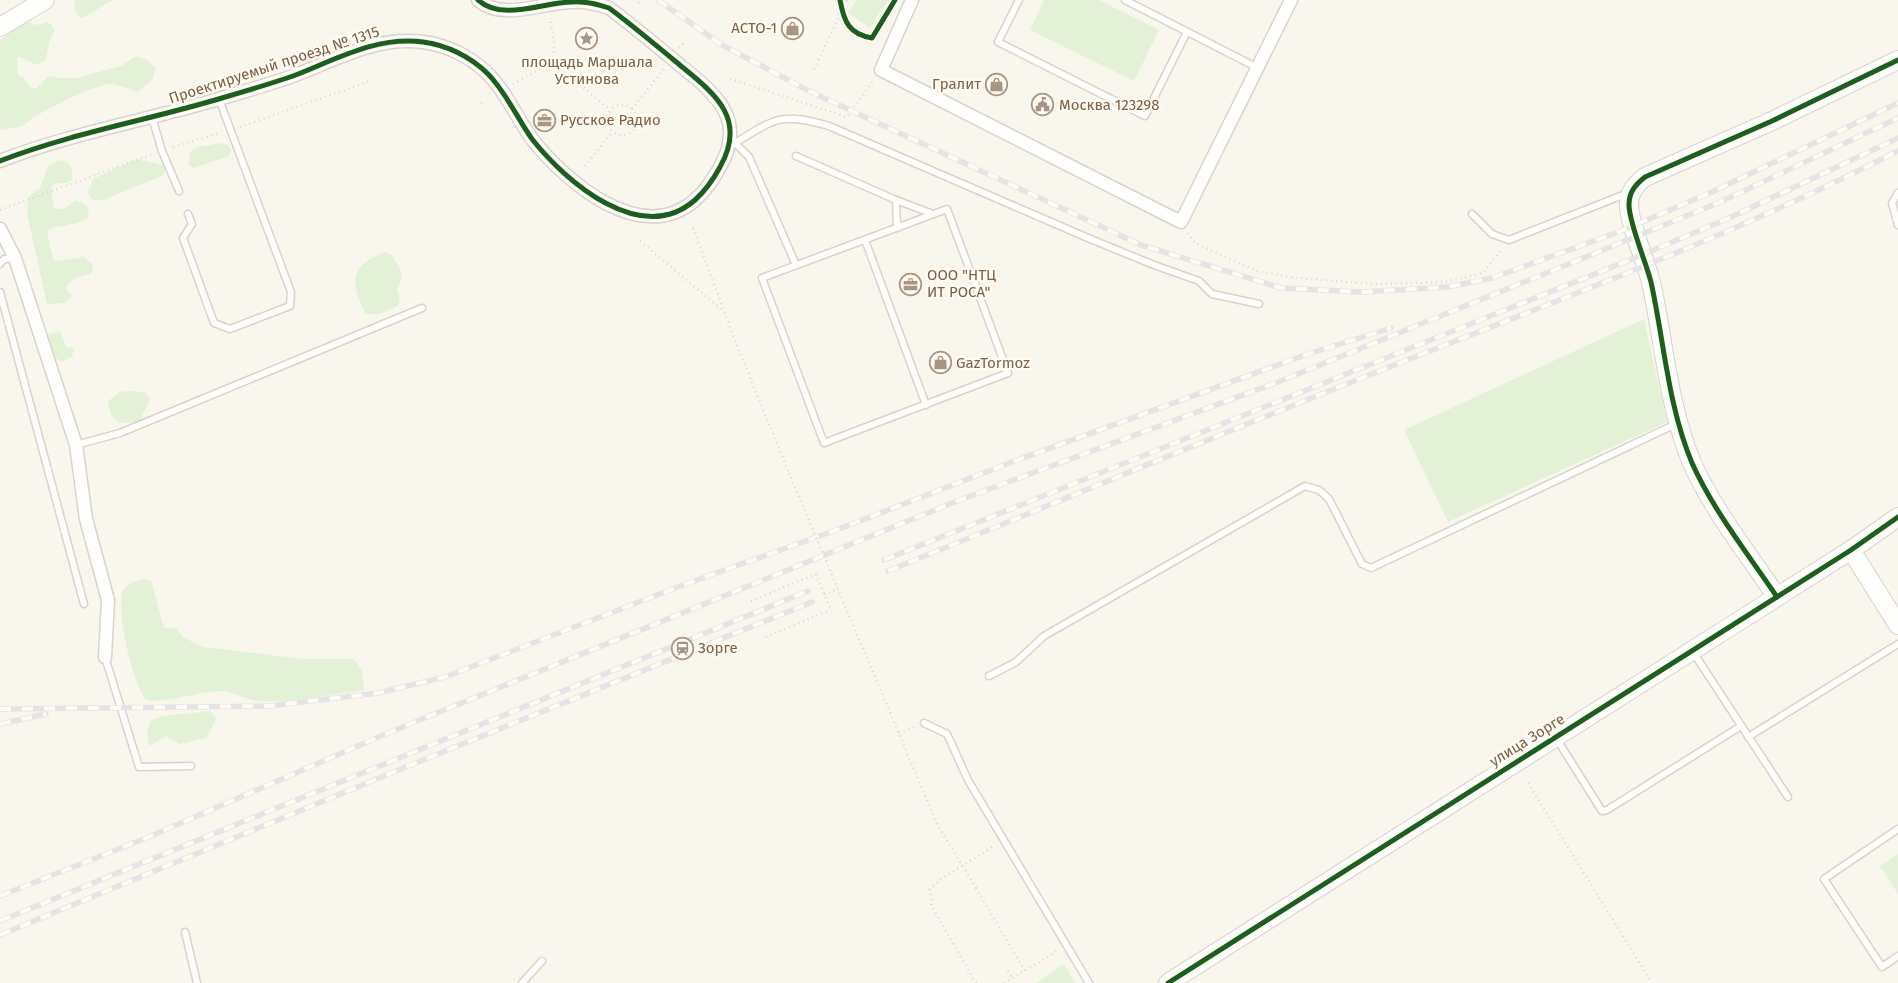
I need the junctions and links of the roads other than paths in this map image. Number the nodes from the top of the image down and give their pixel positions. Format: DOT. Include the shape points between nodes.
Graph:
graph roads {
  1 [pos="45,0"];
  2 [pos="478,0"];
  3 [pos="912,0"];
  4 [pos="1019,0"];
  5 [pos="1127,0"];
  6 [pos="1291,0"];
  7 [pos="558,2"];
  8 [pos="0,28"];
  9 [pos="1187,32"];
  10 [pos="1898,60"];
  11 [pos="1258,68"];
  12 [pos="219,99"];
  13 [pos="152,117"];
  14 [pos="733,141"];
  15 [pos="796,156"];
  16 [pos="0,161"];
  17 [pos="179,191"];
  18 [pos="1631,192"];
  19 [pos="1898,192"];
  20 [pos="896,200"];
  21 [pos="188,214"];
  22 [pos="933,214"];
  23 [pos="1472,214"];
  24 [pos="1898,225"];
  25 [pos="896,228"];
  26 [pos="0,229"];
  27 [pos="864,240"];
  28 [pos="15,258"];
  29 [pos="0,264"];
  30 [pos="796,265"];
  31 [pos="0,292"];
  32 [pos="1259,304"];
  33 [pos="422,308"];
  34 [pos="926,405"];
  35 [pos="1679,423"];
  36 [pos="76,445"];
  37 [pos="1898,517"];
  38 [pos="1851,550"];
  39 [pos="1776,597"];
  40 [pos="84,604"];
  41 [pos="1898,625"];
  42 [pos="1898,644"];
  43 [pos="1693,651"];
  44 [pos="105,657"];
  45 [pos="989,676"];
  46 [pos="924,723"];
  47 [pos="1741,726"];
  48 [pos="1555,737"];
  49 [pos="1748,737"];
  50 [pos="191,766"];
  51 [pos="1788,797"];
  52 [pos="1898,829"];
  53 [pos="185,932"];
  54 [pos="1898,956"];
  55 [pos="542,961"];
  56 [pos="197,983"];
  57 [pos="522,983"];
  58 [pos="1089,983"];
  59 [pos="1168,983"];
  1 -- 8 [label="street"];
  2 -- 7 [label="street, Проектируемый проезд № 1315" via="498,10 521,10"];
  3 -- 11 [label="street" via="881,70 1181,222"];
  4 -- 9 [label="lane" via="998,42 1145,116"];
  5 -- 9 [label="lane"];
  6 -- 11 [label="street"];
  7 -- 14 [label="street, Проектируемый проезд № 1315" via="592,3 610,8 709,89 728,116"];
  9 -- 11 [label="lane"];
  10 -- 18 [label="street" via="1654,173 1636,184"];
  12 -- 13 [label="street, Проектируемый проезд № 1315"];
  12 -- 14 [label="street, Проектируемый проезд № 1315" via="292,76 371,45 398,40 425,42 452,50 484,71 532,138 573,181 593,195 644,217 658,217 686,208 714,178"];
  12 -- 21 [label="lane" via="291,292 290,306 230,329 214,323 183,238 192,224"];
  13 -- 16 [label="street, Проектируемый проезд № 1315"];
  13 -- 17 [label="lane"];
  14 -- 30 [label="lane" via="750,157"];
  14 -- 32 [label="lane" via="780,119 800,117 829,126 1096,241 1199,281 1212,294"];
  15 -- 20 [label="lane"];
  18 -- 23 [label="lane" via="1509,240 1492,234"];
  18 -- 35 [label="street" via="1629,207 1651,281"];
  19 -- 24 [label="lane" via="1892,203"];
  20 -- 22 [label="lane"];
  20 -- 25 [label="lane"];
  22 -- 25 [label="lane"];
  22 -- 34 [label="lane" via="947,209 1008,373"];
  25 -- 27 [label="lane"];
  26 -- 28 [label="street"];
  27 -- 30 [label="lane"];
  27 -- 34 [label="lane"];
  28 -- 29 [label="lane" via="4,259"];
  28 -- 36 [label="street"];
  30 -- 34 [label="lane" via="762,278 824,443"];
  31 -- 40 [label="lane"];
  33 -- 36 [label="lane" via="120,433"];
  35 -- 39 [label="street" via="1704,486"];
  35 -- 45 [label="lane" via="1372,568 1362,564 1329,499 1319,490 1305,486 1044,636 1016,662"];
  36 -- 44 [label="street" via="86,519 108,600"];
  37 -- 38 [label="street, улица Зорге"];
  38 -- 39 [label="street, улица Зорге"];
  38 -- 41 [label="street"];
  39 -- 43 [label="street, улица Зорге"];
  42 -- 49 [label="lane"];
  43 -- 47 [label="lane"];
  43 -- 48 [label="street, улица Зорге"];
  44 -- 50 [label="lane" via="140,766"];
  46 -- 58 [label="lane" via="947,734 968,780"];
  47 -- 48 [label="lane" via="1602,811"];
  47 -- 49 [label="lane"];
  48 -- 59 [label="street, улица Зорге"];
  49 -- 51 [label="lane"];
  52 -- 54 [label="lane" via="1824,880 1882,967"];
  53 -- 56 [label="lane"];
  55 -- 57 [label="lane"];
}
